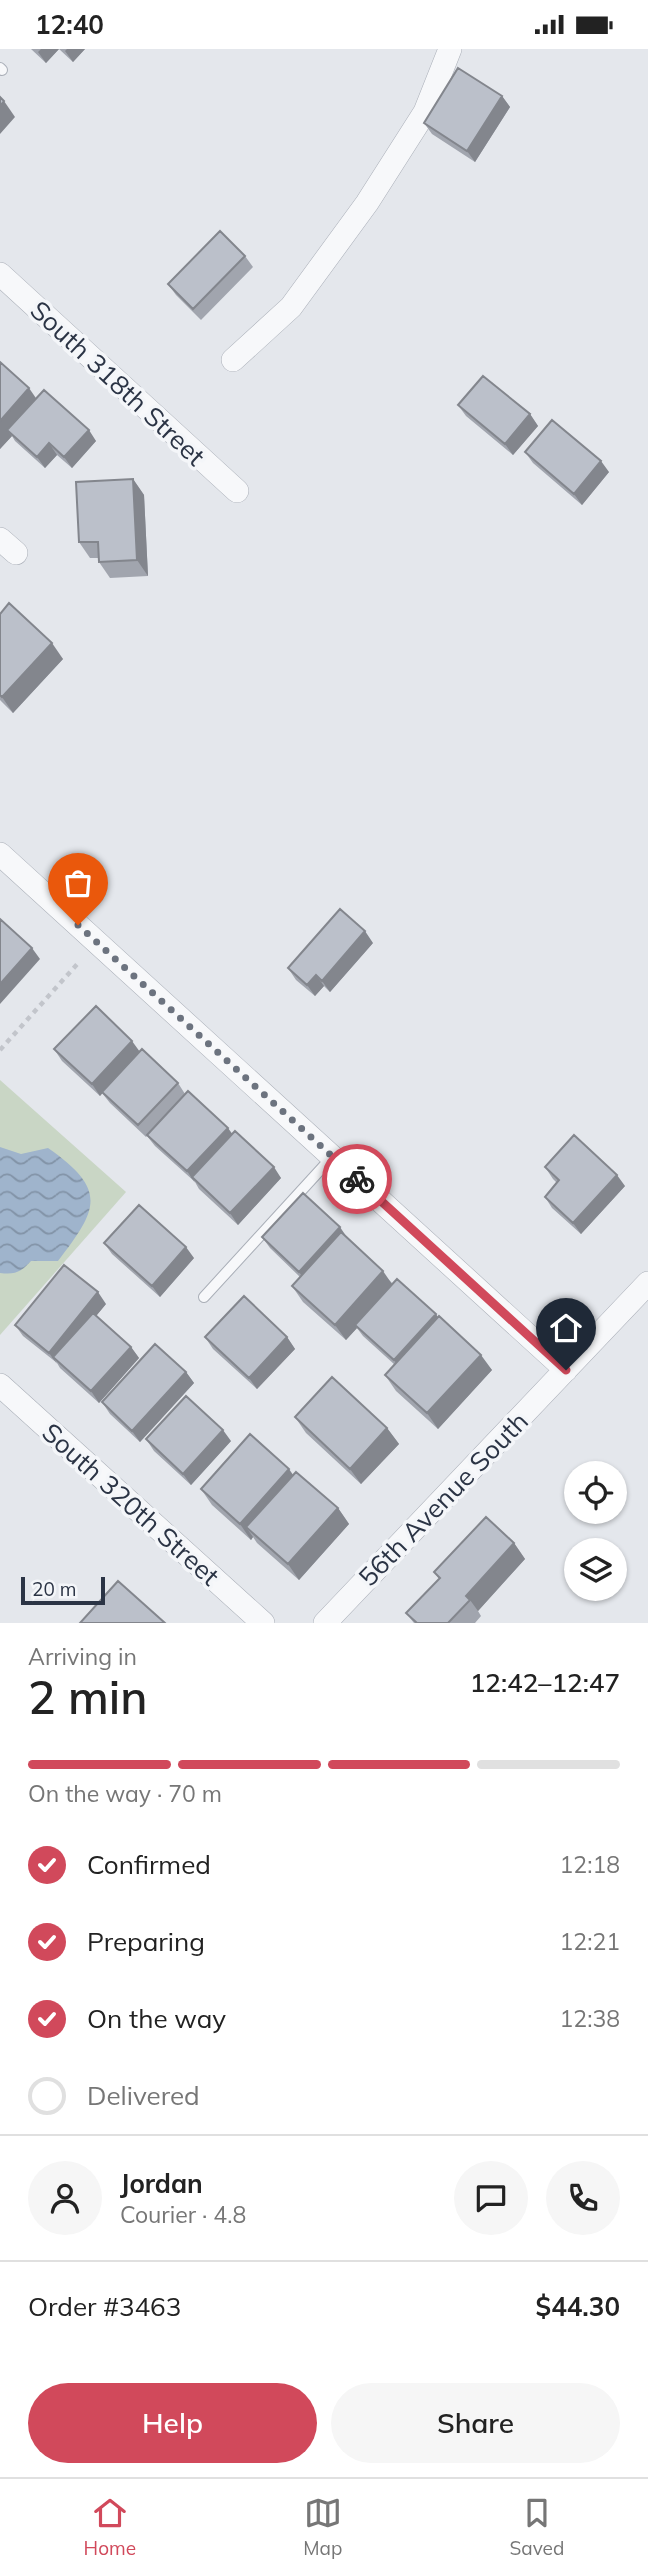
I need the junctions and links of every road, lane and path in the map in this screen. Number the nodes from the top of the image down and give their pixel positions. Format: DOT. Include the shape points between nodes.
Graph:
graph roads {
  1 [pos="450,49"];
  2 [pos="2,279"];
  3 [pos="233,360"];
  4 [pos="237,491"];
  5 [pos="0,853"];
  6 [pos="97,942"];
  7 [pos="0,1050"];
  8 [pos="332,1157"];
  9 [pos="648,1283"];
  10 [pos="204,1297"];
  11 [pos="566,1370"];
  12 [pos="0,1385"];
  13 [pos="263,1623"];
  14 [pos="325,1623"];
  1 -- 3 [label="street" via="425,112 367,203 291,307"];
  2 -- 4 [label="street, South 318th Street"];
  5 -- 6 [label="street"];
  6 -- 7 [label="path"];
  6 -- 8 [label="street"];
  8 -- 10 [label="lane"];
  8 -- 11 [label="street"];
  9 -- 11 [label="street, 56th Avenue South"];
  11 -- 14 [label="street, 56th Avenue South"];
  12 -- 13 [label="street, South 320th Street"];
}
